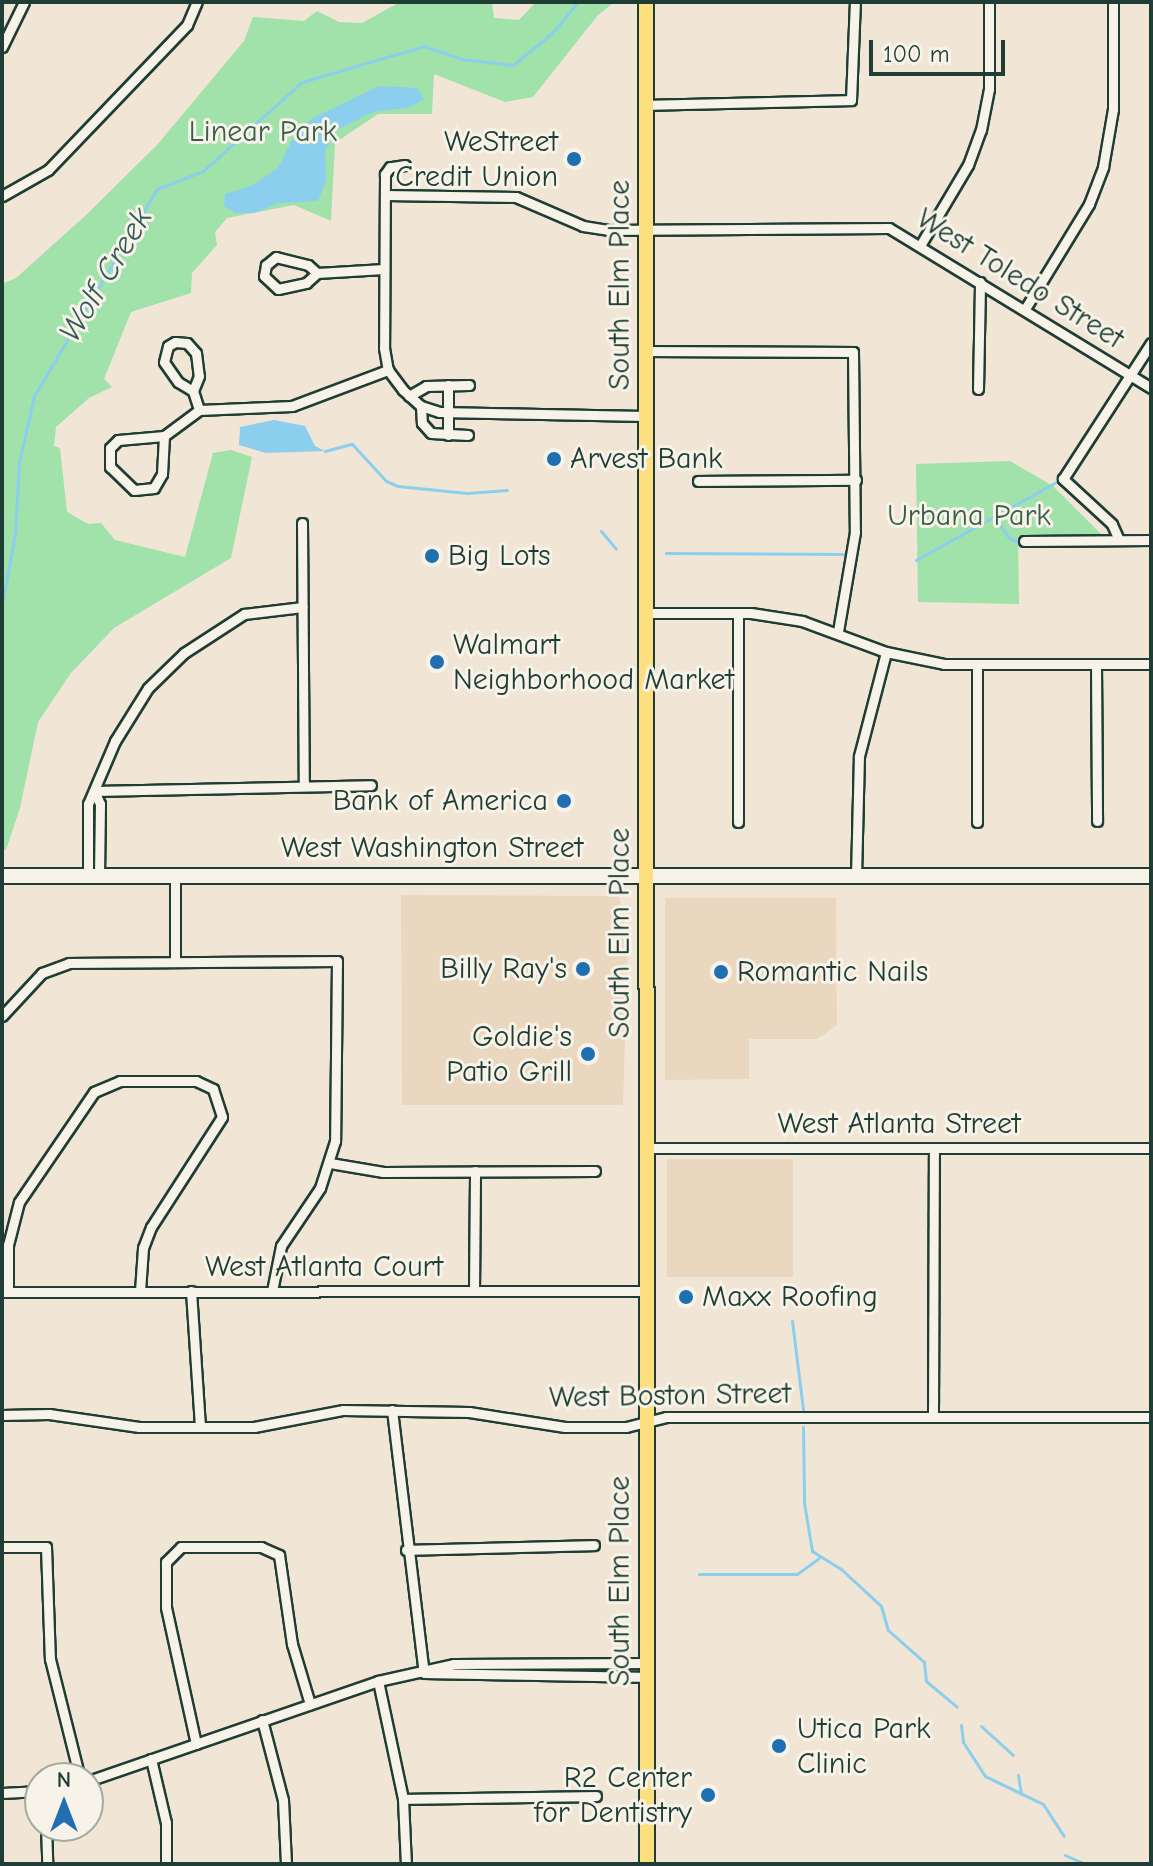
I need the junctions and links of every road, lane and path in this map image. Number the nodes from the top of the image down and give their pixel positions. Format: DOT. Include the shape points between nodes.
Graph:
graph roads {
  1 [pos="24,2"];
  2 [pos="197,2"];
  3 [pos="646,2"];
  4 [pos="855,2"];
  5 [pos="989,2"];
  6 [pos="1113,2"];
  7 [pos="2,47"];
  8 [pos="646,105"];
  9 [pos="405,165"];
  10 [pos="385,195"];
  11 [pos="2,196"];
  12 [pos="646,228"];
  13 [pos="921,244"];
  14 [pos="384,269"];
  15 [pos="317,273"];
  16 [pos="980,282"];
  17 [pos="1025,309"];
  18 [pos="1151,343"];
  19 [pos="645,351"];
  20 [pos="388,370"];
  21 [pos="1130,376"];
  22 [pos="448,385"];
  23 [pos="469,385"];
  24 [pos="1151,388"];
  25 [pos="978,389"];
  26 [pos="193,391"];
  27 [pos="409,396"];
  28 [pos="421,406"];
  29 [pos="199,410"];
  30 [pos="448,413"];
  31 [pos="645,416"];
  32 [pos="448,435"];
  33 [pos="468,435"];
  34 [pos="164,436"];
  35 [pos="856,480"];
  36 [pos="698,481"];
  37 [pos="302,523"];
  38 [pos="1119,540"];
  39 [pos="1151,540"];
  40 [pos="1024,541"];
  41 [pos="303,607"];
  42 [pos="645,613"];
  43 [pos="738,613"];
  44 [pos="838,631"];
  45 [pos="886,652"];
  46 [pos="1151,664"];
  47 [pos="1096,665"];
  48 [pos="977,666"];
  49 [pos="371,785"];
  50 [pos="304,786"];
  51 [pos="94,791"];
  52 [pos="1097,821"];
  53 [pos="738,822"];
  54 [pos="977,822"];
  55 [pos="93,875"];
  56 [pos="175,875"];
  57 [pos="645,875"];
  58 [pos="2,876"];
  59 [pos="1151,876"];
  60 [pos="856,877"];
  61 [pos="175,962"];
  62 [pos="2,1016"];
  63 [pos="646,1148"];
  64 [pos="934,1148"];
  65 [pos="1151,1148"];
  66 [pos="330,1163"];
  67 [pos="475,1171"];
  68 [pos="595,1171"];
  69 [pos="140,1291"];
  70 [pos="191,1291"];
  71 [pos="272,1291"];
  72 [pos="474,1291"];
  73 [pos="646,1291"];
  74 [pos="5,1292"];
  75 [pos="392,1410"];
  76 [pos="2,1415"];
  77 [pos="933,1417"];
  78 [pos="1151,1417"];
  79 [pos="646,1422"];
  80 [pos="200,1427"];
  81 [pos="594,1545"];
  82 [pos="2,1547"];
  83 [pos="406,1550"];
  84 [pos="647,1670"];
  85 [pos="424,1673"];
  86 [pos="378,1681"];
  87 [pos="310,1704"];
  88 [pos="262,1720"];
  89 [pos="196,1744"];
  90 [pos="151,1759"];
  91 [pos="76,1762"];
  92 [pos="104,1775"];
  93 [pos="24,1792"];
  94 [pos="2,1793"];
  95 [pos="596,1796"];
  96 [pos="403,1799"];
  97 [pos="46,1842"];
  98 [pos="47,1864"];
  99 [pos="166,1864"];
  100 [pos="286,1864"];
  101 [pos="406,1864"];
  102 [pos="647,1864"];
  1 -- 7 [label="street"];
  2 -- 11 [label="street" via="187,25 48,170"];
  3 -- 8 [label="main road, South Elm Place"];
  4 -- 8 [label="street" via="851,100"];
  5 -- 13 [label="street" via="989,89 981,130 968,165"];
  6 -- 17 [label="street" via="1113,109 1103,167 1089,204"];
  8 -- 12 [label="main road, South Elm Place"];
  9 -- 10 [label="street" via="387,169"];
  10 -- 12 [label="street, West Toledo Street" via="516,197 583,226"];
  10 -- 14 [label="street"];
  12 -- 13 [label="street, West Toledo Street" via="869,226 898,231"];
  12 -- 19 [label="main road, South Elm Place"];
  13 -- 16 [label="street, West Toledo Street"];
  14 -- 15 [label="street"];
  14 -- 20 [label="street"];
  15 -- 15 [label="street" via="308,265 276,257 266,265 264,276 278,289 306,283"];
  16 -- 17 [label="street, West Toledo Street"];
  16 -- 25 [label="street"];
  17 -- 21 [label="street, West Toledo Street"];
  18 -- 21 [label="street"];
  19 -- 31 [label="main road, South Elm Place"];
  19 -- 35 [label="street" via="853,352"];
  20 -- 27 [label="street"];
  20 -- 29 [label="street" via="303,404"];
  21 -- 24 [label="street, West Toledo Street"];
  21 -- 38 [label="street" via="1063,479 1112,524"];
  22 -- 23 [label="street"];
  22 -- 27 [label="street" via="426,386"];
  22 -- 30 [label="street"];
  26 -- 26 [label="street" via="165,365 164,354 175,342 187,343 196,353 199,376"];
  26 -- 29 [label="street"];
  27 -- 28 [label="street"];
  28 -- 30 [label="street"];
  28 -- 32 [label="street" via="427,431"];
  29 -- 34 [label="street"];
  30 -- 31 [label="street"];
  30 -- 32 [label="street"];
  31 -- 42 [label="main road, South Elm Place"];
  32 -- 33 [label="street"];
  34 -- 34 [label="street" via="118,440 109,453 110,467 134,490 154,488 162,474"];
  35 -- 36 [label="street"];
  35 -- 44 [label="street" via="852,559"];
  37 -- 41 [label="street"];
  38 -- 39 [label="street"];
  38 -- 40 [label="street"];
  41 -- 50 [label="street"];
  41 -- 51 [label="street" via="244,614 164,670 133,708"];
  42 -- 43 [label="street"];
  42 -- 57 [label="main road, South Elm Place"];
  43 -- 44 [label="street"];
  43 -- 53 [label="street"];
  44 -- 45 [label="street"];
  45 -- 48 [label="street"];
  45 -- 60 [label="street" via="859,756"];
  46 -- 47 [label="street"];
  47 -- 48 [label="street"];
  47 -- 52 [label="street"];
  48 -- 54 [label="street"];
  49 -- 50 [label="street"];
  50 -- 51 [label="street"];
  51 -- 55 [label="street" via="88,804"];
  55 -- 56 [label="main road, West Washington Street"];
  55 -- 58 [label="main road, West Washington Street"];
  56 -- 57 [label="main road, West Washington Street"];
  56 -- 61 [label="street"];
  57 -- 60 [label="main road, West Washington Street"];
  57 -- 63 [label="main road, South Elm Place"];
  59 -- 60 [label="main road, West Washington Street"];
  61 -- 62 [label="street" via="69,963 42,973"];
  61 -- 66 [label="street" via="337,961 336,1127"];
  63 -- 64 [label="street, West Atlanta Street"];
  63 -- 73 [label="main road, South Elm Place"];
  64 -- 65 [label="street, West Atlanta Street"];
  64 -- 77 [label="street"];
  66 -- 67 [label="street" via="383,1172"];
  66 -- 71 [label="street" via="320,1188 281,1246"];
  67 -- 68 [label="street"];
  67 -- 72 [label="street"];
  69 -- 70 [label="street, West Atlanta Court"];
  69 -- 74 [label="street, West Atlanta Court"];
  69 -- 74 [label="street" via="143,1248 151,1227 218,1126 222,1107 213,1089 196,1081 108,1083 94,1092 19,1202 8,1245"];
  70 -- 71 [label="street, West Atlanta Court"];
  70 -- 80 [label="street"];
  71 -- 72 [label="street, West Atlanta Court"];
  72 -- 73 [label="street, West Atlanta Court"];
  73 -- 79 [label="main road, South Elm Place"];
  75 -- 79 [label="street, West Boston Street" via="469,1412 565,1427"];
  75 -- 80 [label="street, West Boston Street" via="325,1411 270,1426"];
  75 -- 83 [label="street"];
  76 -- 80 [label="street, West Boston Street" via="31,1412 114,1426"];
  77 -- 78 [label="street, West Boston Street"];
  77 -- 79 [label="street, West Boston Street" via="666,1417"];
  79 -- 84 [label="main road, South Elm Place"];
  81 -- 83 [label="street"];
  82 -- 91 [label="street" via="46,1547 50,1659"];
  83 -- 85 [label="street"];
  84 -- 85 [label="street"];
  84 -- 102 [label="main road, South Elm Place"];
  85 -- 86 [label="street"];
  86 -- 87 [label="street"];
  86 -- 96 [label="street"];
  87 -- 88 [label="street"];
  87 -- 89 [label="street" via="292,1644 279,1555 261,1547 187,1547 169,1556 164,1570 168,1629"];
  88 -- 89 [label="street"];
  88 -- 100 [label="street" via="283,1800"];
  89 -- 90 [label="street"];
  90 -- 92 [label="street"];
  90 -- 99 [label="street" via="166,1823"];
  93 -- 94 [label="street"];
  95 -- 96 [label="street"];
  96 -- 101 [label="street"];
  97 -- 98 [label="street"];
}
